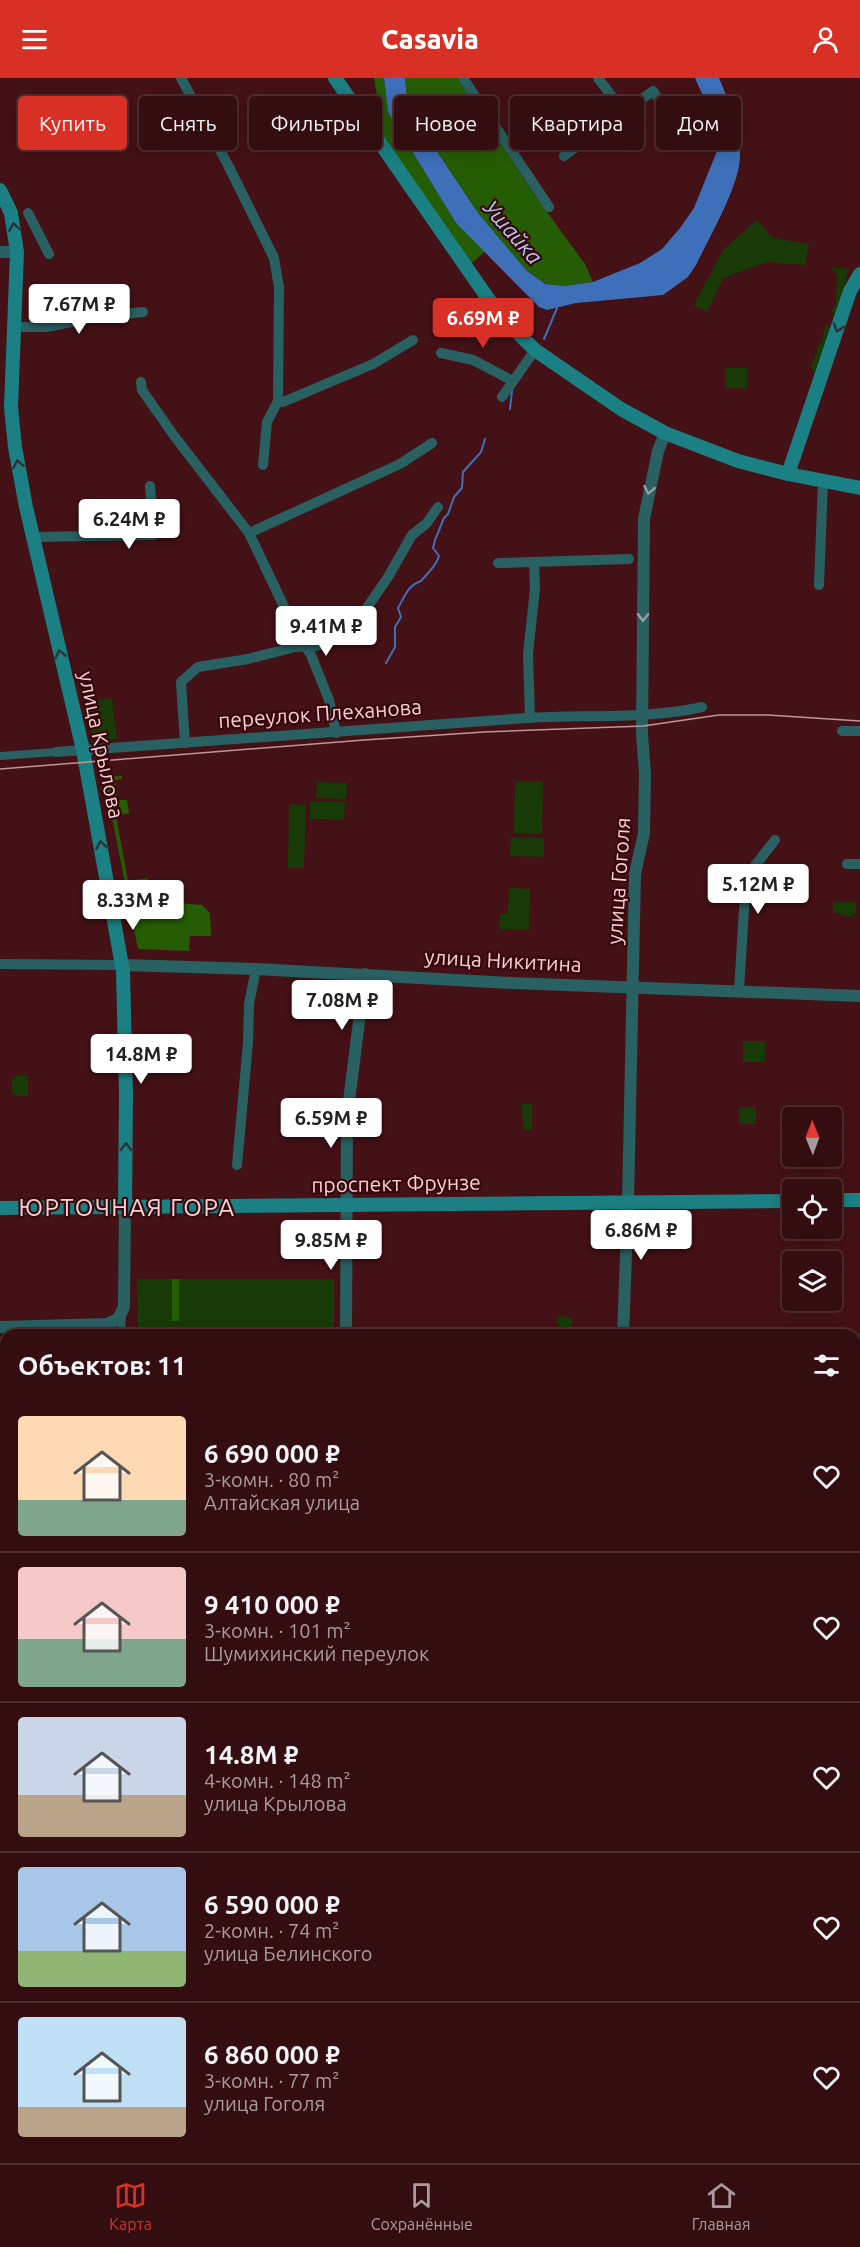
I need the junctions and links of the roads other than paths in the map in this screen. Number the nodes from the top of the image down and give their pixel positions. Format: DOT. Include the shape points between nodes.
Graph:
graph roads {
  1 [pos="181,78"];
  2 [pos="335,78"];
  3 [pos="463,78"];
  4 [pos="598,78"];
  5 [pos="612,96"];
  6 [pos="656,96"];
  7 [pos="644,97"];
  8 [pos="572,150"];
  9 [pos="564,156"];
  10 [pos="0,190"];
  11 [pos="549,207"];
  12 [pos="28,213"];
  13 [pos="0,252"];
  14 [pos="16,252"];
  15 [pos="49,254"];
  16 [pos="860,274"];
  17 [pos="143,312"];
  18 [pos="12,327"];
  19 [pos="413,340"];
  20 [pos="535,350"];
  21 [pos="441,353"];
  22 [pos="513,381"];
  23 [pos="141,382"];
  24 [pos="502,397"];
  25 [pos="278,401"];
  26 [pos="665,433"];
  27 [pos="432,443"];
  28 [pos="263,465"];
  29 [pos="788,474"];
  30 [pos="823,481"];
  31 [pos="150,486"];
  32 [pos="860,488"];
  33 [pos="438,507"];
  34 [pos="249,533"];
  35 [pos="33,537"];
  36 [pos="629,559"];
  37 [pos="534,561"];
  38 [pos="498,563"];
  39 [pos="819,585"];
  40 [pos="307,647"];
  41 [pos="702,707"];
  42 [pos="643,716"];
  43 [pos="530,718"];
  44 [pos="842,731"];
  45 [pos="860,732"];
  46 [pos="336,733"];
  47 [pos="185,743"];
  48 [pos="83,750"];
  49 [pos="56,752"];
  50 [pos="0,756"];
  51 [pos="774,840"];
  52 [pos="847,864"];
  53 [pos="860,864"];
  54 [pos="0,964"];
  55 [pos="123,965"];
  56 [pos="256,969"];
  57 [pos="365,974"];
  58 [pos="633,986"];
  59 [pos="740,991"];
  60 [pos="860,996"];
  61 [pos="237,1165"];
  62 [pos="842,1200"];
  63 [pos="860,1200"];
  64 [pos="782,1201"];
  65 [pos="628,1202"];
  66 [pos="125,1206"];
  67 [pos="346,1206"];
  68 [pos="0,1208"];
  69 [pos="122,1315"];
  70 [pos="0,1326"];
  71 [pos="122,1329"];
  72 [pos="346,1329"];
  73 [pos="623,1329"];
  1 -- 25 [label="street" via="274,258 279,287"];
  2 -- 20 [label="main road" via="487,297"];
  3 -- 11 [label="street"];
  4 -- 5 [label="street"];
  6 -- 7 [label="street" via="653,91"];
  8 -- 9 [label="street"];
  14 -- 10 [label="main road, улица Крылова, one-way" via="11,213"];
  12 -- 15 [label="street"];
  13 -- 14 [label="street"];
  14 -- 18 [label="main road, улица Крылова"];
  16 -- 29 [label="main road, one-way" via="850,291"];
  17 -- 18 [label="street" via="46,327"];
  35 -- 18 [label="main road, улица Крылова, one-way" via="15,447"];
  19 -- 25 [label="street" via="374,364"];
  20 -- 22 [label="street"];
  20 -- 26 [label="main road" via="621,409"];
  21 -- 22 [label="street" via="473,360"];
  22 -- 24 [label="street"];
  23 -- 34 [label="street" via="142,390 175,437"];
  25 -- 28 [label="street" via="267,422"];
  26 -- 29 [label="main road" via="738,461"];
  26 -- 42 [label="street, улица Гоголя, one-way" via="657,451 644,519"];
  27 -- 34 [label="street" via="400,464"];
  29 -- 30 [label="main road"];
  30 -- 32 [label="main road"];
  30 -- 39 [label="street"];
  31 -- 35 [label="street" via="154,535"];
  33 -- 40 [label="street" via="427,523 411,535 362,615 317,646"];
  34 -- 40 [label="street" via="297,634"];
  48 -- 35 [label="main road, улица Крылова, one-way"];
  36 -- 37 [label="street"];
  37 -- 38 [label="street"];
  37 -- 43 [label="street" via="528,654"];
  40 -- 46 [label="street" via="329,700"];
  40 -- 47 [label="street" via="295,646 198,667 181,682"];
  41 -- 42 [label="street, переулок Плеханова"];
  42 -- 43 [label="street, переулок Плеханова"];
  42 -- 58 [label="street, улица Гоголя" via="644,833 635,874"];
  43 -- 46 [label="street, переулок Плеханова"];
  44 -- 45 [label="street"];
  46 -- 47 [label="street, переулок Плеханова"];
  47 -- 48 [label="street, переулок Плеханова"];
  48 -- 49 [label="street, переулок Плеханова"];
  55 -- 48 [label="main road, улица Крылова, one-way"];
  49 -- 50 [label="street, переулок Плеханова"];
  51 -- 59 [label="street" via="746,876"];
  52 -- 53 [label="street"];
  54 -- 55 [label="street, улица Никитина"];
  55 -- 56 [label="street, улица Никитина"];
  66 -- 55 [label="main road, улица Крылова, one-way"];
  56 -- 57 [label="street, улица Никитина"];
  56 -- 61 [label="street" via="249,1004"];
  57 -- 58 [label="street, улица Никитина"];
  57 -- 67 [label="street" via="347,1109"];
  58 -- 59 [label="street, улица Никитина"];
  58 -- 65 [label="street, улица Гоголя"];
  59 -- 60 [label="street, улица Никитина"];
  62 -- 63 [label="main road"];
  64 -- 65 [label="main road, проспект Фрунзе"];
  65 -- 67 [label="main road, проспект Фрунзе"];
  65 -- 73 [label="street, улица Гоголя"];
  66 -- 67 [label="main road, проспект Фрунзе"];
  66 -- 68 [label="main road, проспект Фрунзе"];
  66 -- 69 [label="street, улица Крылова"];
  67 -- 72 [label="street"];
  69 -- 70 [label="street" via="107,1324"];
  69 -- 71 [label="street"];
}
